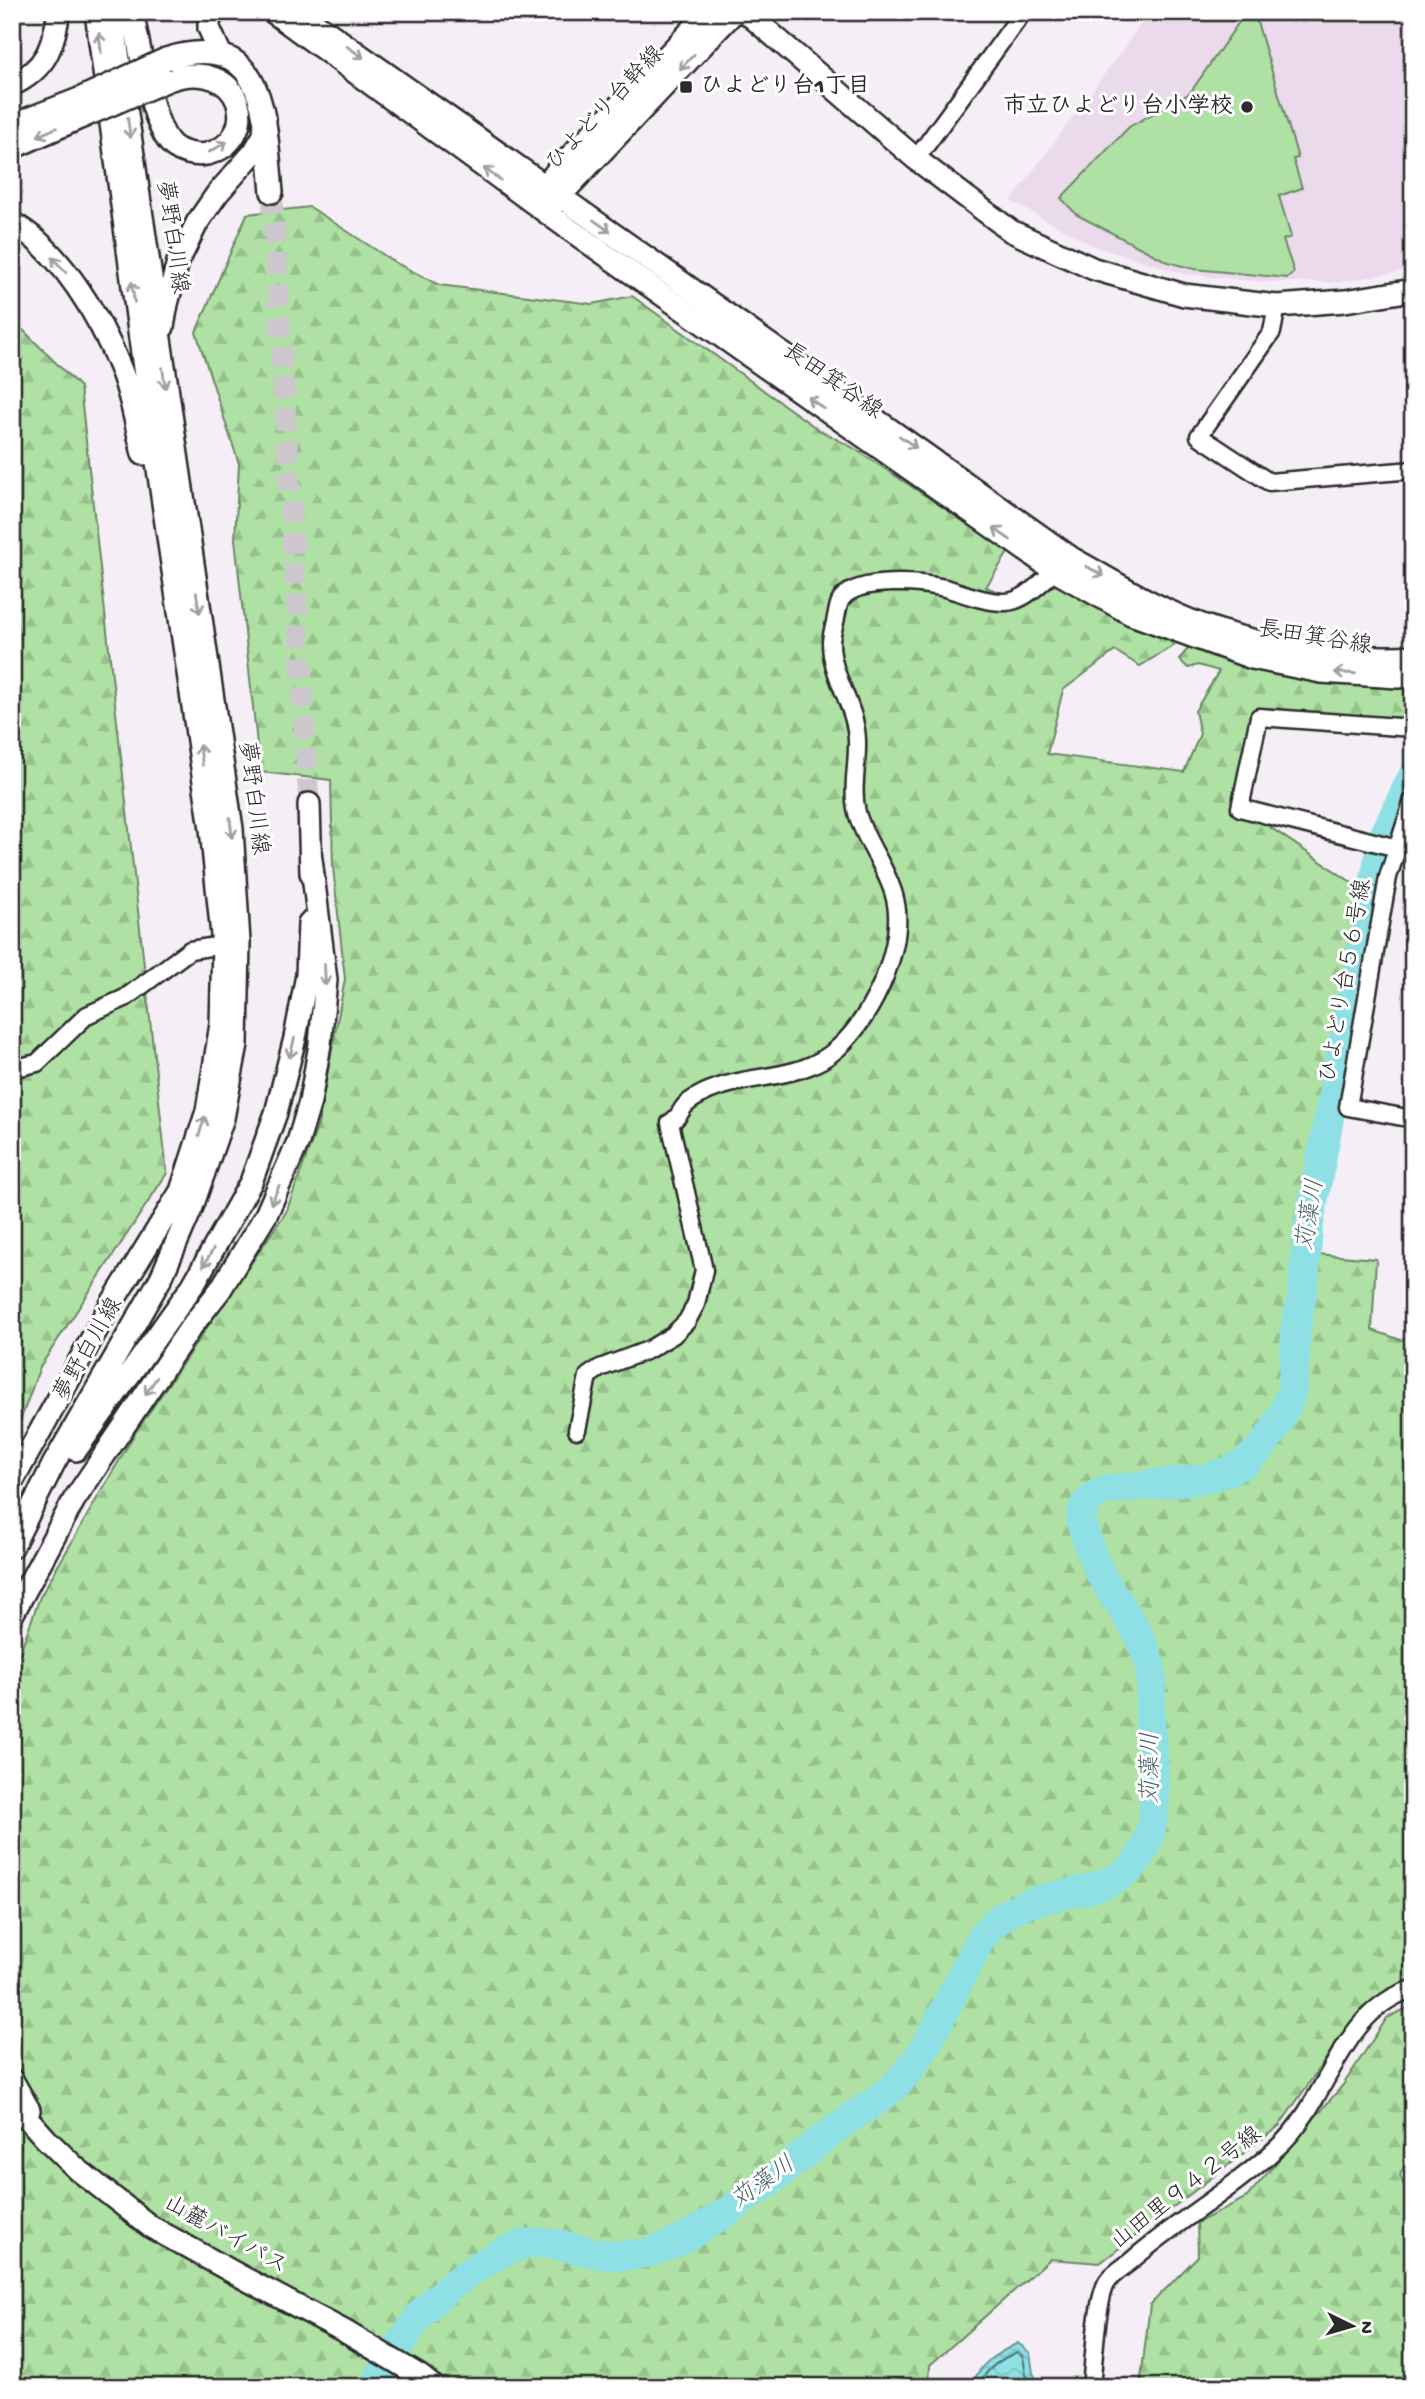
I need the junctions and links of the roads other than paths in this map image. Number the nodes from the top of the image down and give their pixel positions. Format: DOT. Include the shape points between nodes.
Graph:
graph roads {
  1 [pos="59,12"];
  2 [pos="96,12"];
  3 [pos="112,12"];
  4 [pos="132,12"];
  5 [pos="216,12"];
  6 [pos="254,12"];
  7 [pos="273,12"];
  8 [pos="299,12"];
  9 [pos="709,12"];
  10 [pos="734,12"];
  11 [pos="746,12"];
  12 [pos="1023,12"];
  13 [pos="221,55"];
  14 [pos="12,85"];
  15 [pos="375,88"];
  16 [pos="80,108"];
  17 [pos="265,120"];
  18 [pos="12,125"];
  19 [pos="12,148"];
  20 [pos="916,159"];
  21 [pos="272,192"];
  22 [pos="546,200"];
  23 [pos="12,223"];
  24 [pos="1413,290"];
  25 [pos="1277,306"];
  26 [pos="160,349"];
  27 [pos="1413,470"];
  28 [pos="1055,572"];
  29 [pos="175,578"];
  30 [pos="1413,656"];
  31 [pos="1413,676"];
  32 [pos="1413,728"];
  33 [pos="1413,800"];
  34 [pos="309,804"];
  35 [pos="1395,849"];
  36 [pos="1413,852"];
  37 [pos="312,859"];
  38 [pos="223,945"];
  39 [pos="12,1069"];
  40 [pos="1413,1119"];
  41 [pos="186,1199"];
  42 [pos="577,1430"];
  43 [pos="12,1482"];
  44 [pos="12,1523"];
  45 [pos="12,1547"];
  46 [pos="12,1564"];
  47 [pos="12,1615"];
  48 [pos="1413,1989"];
  49 [pos="12,2080"];
  50 [pos="12,2101"];
  51 [pos="46,2139"];
  52 [pos="434,2387"];
  53 [pos="1091,2387"];
  1 -- 14 [label="street" via="54,42 44,60"];
  29 -- 2 [label="street, 夢野白川線, one-way"];
  3 -- 26 [label="street, 夢野白川線, one-way"];
  4 -- 16 [label="street, one-way, bridge" via="158,122 171,144 202,155 225,146 238,127 233,91 216,78 193,74 168,80"];
  5 -- 13 [label="street" via="209,19 209,28"];
  6 -- 15 [label="street"];
  7 -- 15 [label="street, 長田箕谷線"];
  8 -- 22 [label="street, 長田箕谷線, one-way"];
  9 -- 22 [label="street, ひよどり台幹線" via="559,168"];
  10 -- 22 [label="street, ひよどり台幹線, one-way"];
  11 -- 20 [label="street"];
  12 -- 20 [label="street"];
  13 -- 16 [label="street, bridge" via="188,52 166,59"];
  13 -- 17 [label="street" via="248,74 257,88"];
  22 -- 15 [label="street, 長田箕谷線, one-way"];
  16 -- 18 [label="street"];
  16 -- 19 [label="street, one-way"];
  17 -- 21 [label="street"];
  17 -- 26 [label="street" via="264,135 254,152 217,194 178,262"];
  20 -- 25 [label="street" via="1011,231 1094,270 1184,295"];
  28 -- 22 [label="street, 長田箕谷線, one-way"];
  22 -- 30 [label="street, 長田箕谷線, one-way" via="1073,559 1141,597 1202,625 1256,640 1322,652"];
  29 -- 23 [label="street, one-way" via="121,369 69,276"];
  24 -- 25 [label="street"];
  25 -- 27 [label="street" via="1272,332 1199,436 1269,482"];
  26 -- 41 [label="street, 夢野白川線, one-way" via="232,829 239,942 237,1044 223,1118"];
  31 -- 28 [label="street, 長田箕谷線, one-way" via="1321,671 1252,658 1130,614"];
  28 -- 42 [label="street" via="1037,588 1006,602 943,587 890,583 852,589 839,600 831,643 857,738 854,799 861,826 894,893 897,911 885,979 860,1022 840,1047 819,1063 704,1093 670,1123 704,1270 696,1304 673,1335 588,1376"];
  38 -- 29 [label="street, 夢野白川線, one-way"];
  32 -- 35 [label="street" via="1259,717 1240,808"];
  33 -- 35 [label="street, ひよどり台５６号線"];
  34 -- 37 [label="street"];
  35 -- 36 [label="street"];
  35 -- 40 [label="street, ひよどり台５６号線" via="1348,1107"];
  37 -- 46 [label="street, one-way" via="307,975 276,1113 251,1182 193,1285 62,1469"];
  37 -- 47 [label="street, one-way" via="326,980 310,1102 298,1142 267,1215 74,1500"];
  38 -- 39 [label="street" via="190,950 125,998 87,1015 37,1063"];
  41 -- 38 [label="street, 夢野白川線, one-way" via="207,1111 220,1024"];
  41 -- 43 [label="street, 夢野白川線" via="107,1311"];
  41 -- 44 [label="street" via="152,1254"];
  41 -- 45 [label="street, 夢野白川線" via="161,1278 54,1463"];
  48 -- 53 [label="street, 山田里９４２号線" via="1382,2002 1359,2023 1310,2107 1279,2147 1108,2281"];
  49 -- 51 [label="street"];
  50 -- 51 [label="street, 山麓バイパス"];
  51 -- 52 [label="street, 山麓バイパス, bridge" via="151,2227 344,2331"];
}
